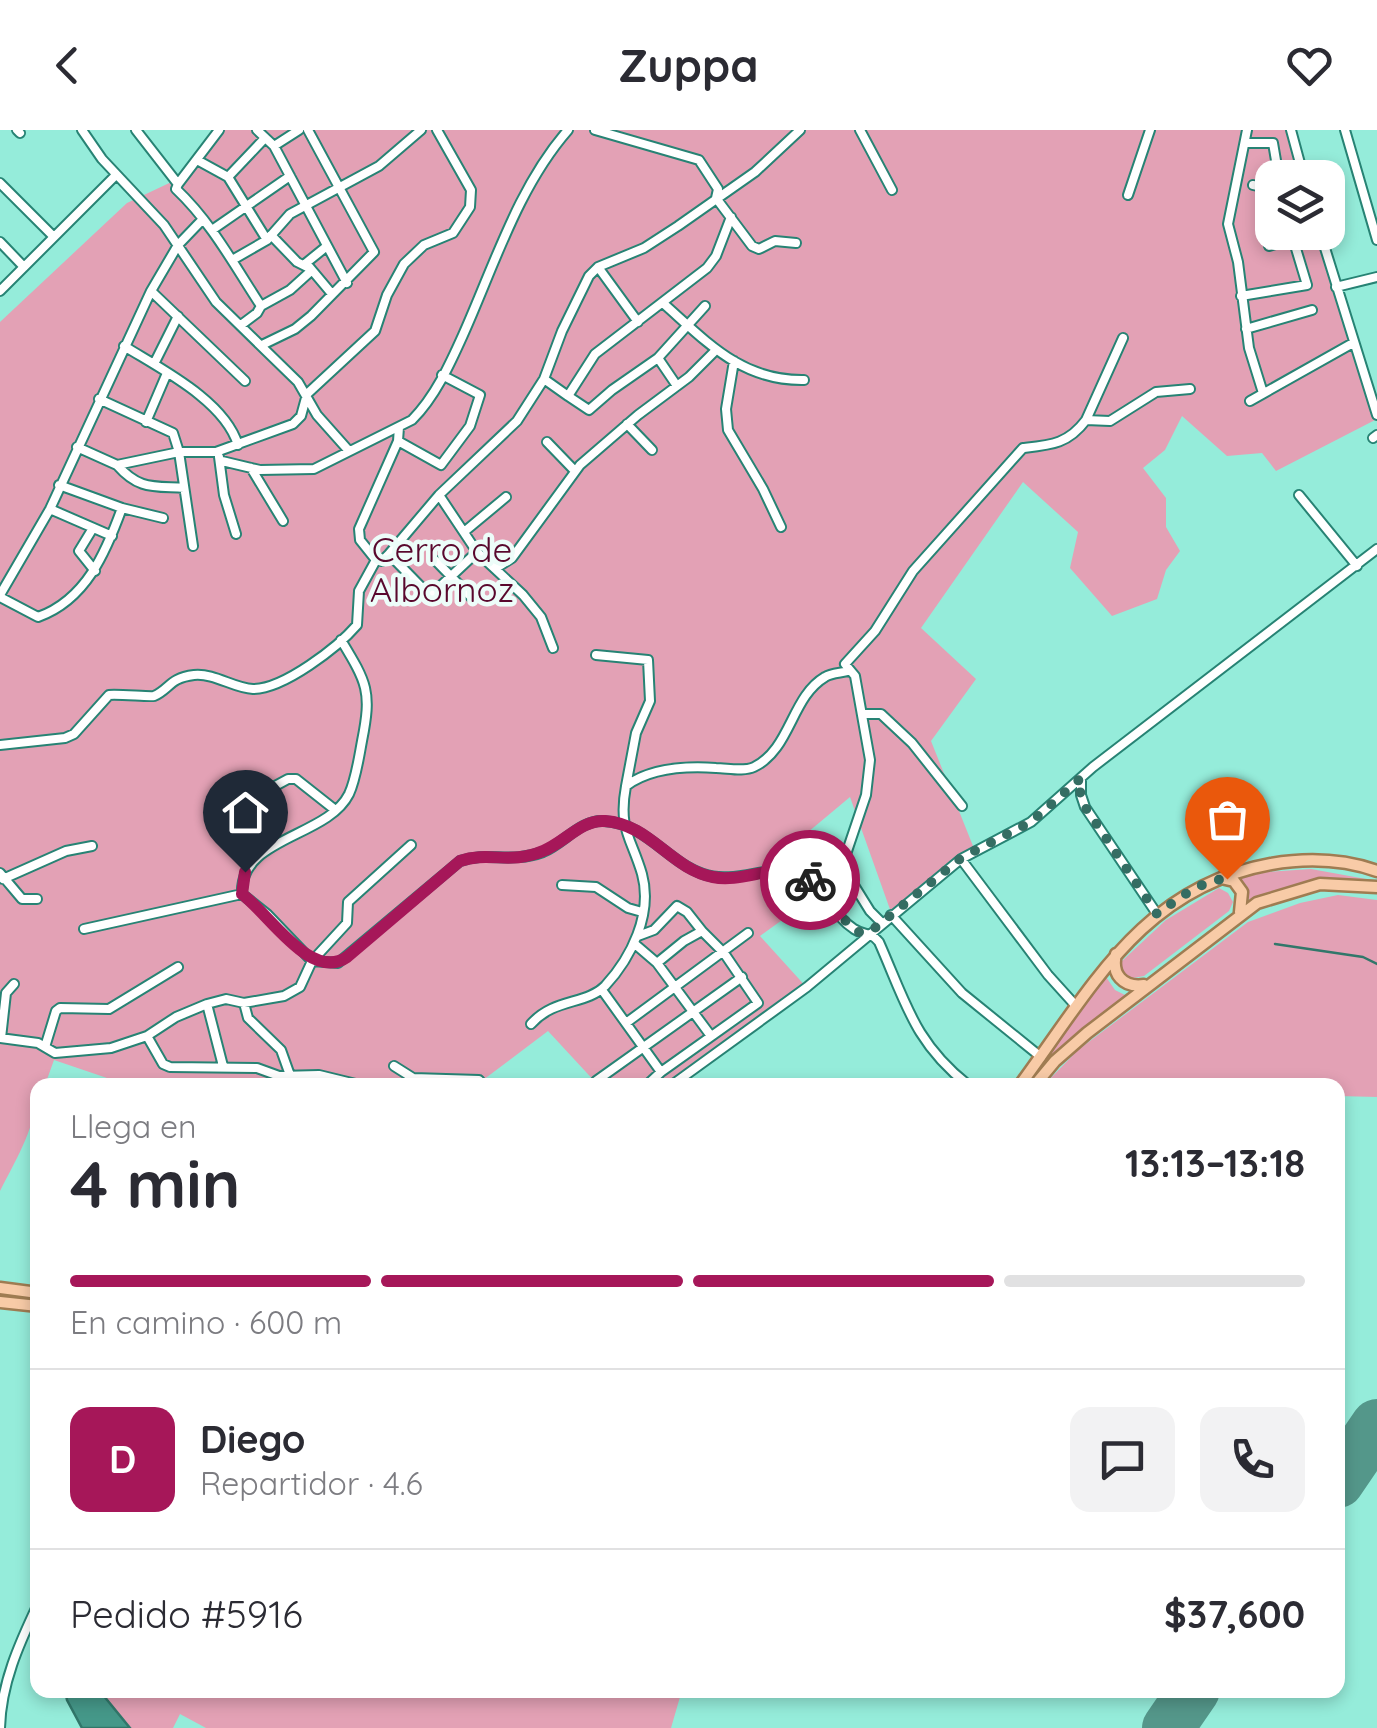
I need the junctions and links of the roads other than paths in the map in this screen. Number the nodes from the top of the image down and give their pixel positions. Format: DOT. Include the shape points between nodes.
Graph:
graph roads {
  1 [pos="83,130"];
  2 [pos="136,130"];
  3 [pos="219,130"];
  4 [pos="257,130"];
  5 [pos="300,130"];
  6 [pos="308,130"];
  7 [pos="421,130"];
  8 [pos="437,130"];
  9 [pos="568,130"];
  10 [pos="595,130"];
  11 [pos="800,130"];
  12 [pos="860,130"];
  13 [pos="1150,130"];
  14 [pos="1246,130"];
  15 [pos="1291,130"];
  16 [pos="1344,130"];
  17 [pos="265,138"];
  18 [pos="1246,143"];
  19 [pos="274,146"];
  20 [pos="197,160"];
  21 [pos="1276,160"];
  22 [pos="1299,160"];
  23 [pos="116,175"];
  24 [pos="290,176"];
  25 [pos="228,177"];
  26 [pos="1223,178"];
  27 [pos="1238,181"];
  28 [pos="0,183"];
  29 [pos="178,184"];
  30 [pos="338,186"];
  31 [pos="892,190"];
  32 [pos="1128,195"];
  33 [pos="716,198"];
  34 [pos="305,206"];
  35 [pos="246,207"];
  36 [pos="732,216"];
  37 [pos="203,219"];
  38 [pos="212,230"];
  39 [pos="53,236"];
  40 [pos="269,238"];
  41 [pos="1377,240"];
  42 [pos="0,242"];
  43 [pos="796,244"];
  44 [pos="178,245"];
  45 [pos="327,246"];
  46 [pos="1296,250"];
  47 [pos="1323,250"];
  48 [pos="234,259"];
  49 [pos="24,267"];
  50 [pos="598,267"];
  51 [pos="309,269"];
  52 [pos="1377,277"];
  53 [pos="347,282"];
  54 [pos="1336,287"];
  55 [pos="151,290"];
  56 [pos="0,291"];
  57 [pos="332,294"];
  58 [pos="1241,296"];
  59 [pos="664,304"];
  60 [pos="261,306"];
  61 [pos="705,306"];
  62 [pos="1312,310"];
  63 [pos="178,316"];
  64 [pos="638,322"];
  65 [pos="686,324"];
  66 [pos="241,326"];
  67 [pos="1246,329"];
  68 [pos="1123,338"];
  69 [pos="1353,343"];
  70 [pos="262,345"];
  71 [pos="124,346"];
  72 [pos="716,350"];
  73 [pos="658,358"];
  74 [pos="734,361"];
  75 [pos="154,364"];
  76 [pos="167,373"];
  77 [pos="442,375"];
  78 [pos="544,379"];
  79 [pos="804,380"];
  80 [pos="245,381"];
  81 [pos="677,386"];
  82 [pos="1190,389"];
  83 [pos="1263,393"];
  84 [pos="307,394"];
  85 [pos="568,396"];
  86 [pos="99,399"];
  87 [pos="1250,400"];
  88 [pos="1376,409"];
  89 [pos="1086,420"];
  90 [pos="146,422"];
  91 [pos="627,424"];
  92 [pos="398,427"];
  93 [pos="398,441"];
  94 [pos="547,442"];
  95 [pos="238,445"];
  96 [pos="77,447"];
  97 [pos="652,450"];
  98 [pos="349,451"];
  99 [pos="180,452"];
  100 [pos="219,456"];
  101 [pos="117,465"];
  102 [pos="251,468"];
  103 [pos="575,470"];
  104 [pos="59,486"];
  105 [pos="184,488"];
  106 [pos="438,495"];
  107 [pos="1299,496"];
  108 [pos="506,498"];
  109 [pos="50,508"];
  110 [pos="122,508"];
  111 [pos="163,518"];
  112 [pos="282,521"];
  113 [pos="93,528"];
  114 [pos="781,528"];
  115 [pos="464,532"];
  116 [pos="236,534"];
  117 [pos="112,536"];
  118 [pos="193,546"];
  119 [pos="1377,549"];
  120 [pos="477,552"];
  121 [pos="389,554"];
  122 [pos="376,560"];
  123 [pos="436,561"];
  124 [pos="1358,566"];
  125 [pos="496,568"];
  126 [pos="95,571"];
  127 [pos="451,576"];
  128 [pos="0,596"];
  129 [pos="473,599"];
  130 [pos="341,640"];
  131 [pos="552,648"];
  132 [pos="596,655"];
  133 [pos="848,671"];
  134 [pos="862,714"];
  135 [pos="0,745"];
  136 [pos="1081,778"];
  137 [pos="626,786"];
  138 [pos="264,792"];
  139 [pos="962,806"];
  140 [pos="334,810"];
  141 [pos="624,825"];
  142 [pos="411,845"];
  143 [pos="92,846"];
  144 [pos="961,858"];
  145 [pos="1377,871"];
  146 [pos="2,876"];
  147 [pos="1220,878"];
  148 [pos="562,885"];
  149 [pos="1377,887"];
  150 [pos="242,894"];
  151 [pos="37,899"];
  152 [pos="642,912"];
  153 [pos="1157,914"];
  154 [pos="891,915"];
  155 [pos="1236,917"];
  156 [pos="882,922"];
  157 [pos="84,929"];
  158 [pos="702,931"];
  159 [pos="870,932"];
  160 [pos="748,933"];
  161 [pos="637,941"];
  162 [pos="1116,952"];
  163 [pos="724,953"];
  164 [pos="312,961"];
  165 [pos="657,963"];
  166 [pos="178,968"];
  167 [pos="742,977"];
  168 [pos="14,984"];
  169 [pos="1148,984"];
  170 [pos="675,985"];
  171 [pos="602,990"];
  172 [pos="244,1002"];
  173 [pos="207,1004"];
  174 [pos="1076,1006"];
  175 [pos="692,1011"];
  176 [pos="626,1022"];
  177 [pos="531,1024"];
  178 [pos="147,1036"];
  179 [pos="711,1036"];
  180 [pos="0,1038"];
  181 [pos="642,1046"];
  182 [pos="45,1047"];
  183 [pos="1041,1057"];
  184 [pos="223,1066"];
  185 [pos="394,1066"];
  186 [pos="660,1072"];
  187 [pos="291,1078"];
  188 [pos="332,1078"];
  189 [pos="413,1078"];
  190 [pos="599,1078"];
  191 [pos="654,1078"];
  192 [pos="681,1078"];
  193 [pos="959,1078"];
  194 [pos="1025,1078"];
  195 [pos="1041,1078"];
  196 [pos="0,1288"];
  197 [pos="30,1292"];
  198 [pos="0,1302"];
  199 [pos="30,1305"];
  200 [pos="30,1620"];
  201 [pos="0,1728"];
  1 -- 23 [label="street"];
  2 -- 29 [label="street"];
  3 -- 20 [label="street"];
  4 -- 17 [label="street"];
  5 -- 19 [label="street"];
  6 -- 30 [label="street"];
  7 -- 30 [label="street" via="378,166"];
  8 -- 84 [label="street" via="472,190 470,208 453,233 424,245 404,264 376,332"];
  9 -- 77 [label="street" via="535,176"];
  10 -- 33 [label="street" via="700,160 718,189"];
  11 -- 33 [label="street"];
  12 -- 31 [label="street"];
  13 -- 32 [label="street"];
  14 -- 18 [label="street"];
  15 -- 22 [label="street"];
  16 -- 41 [label="street"];
  17 -- 19 [label="street"];
  17 -- 25 [label="street"];
  18 -- 21 [label="street" via="1273,144"];
  18 -- 27 [label="street"];
  19 -- 24 [label="street"];
  20 -- 25 [label="street"];
  20 -- 29 [label="street"];
  23 -- 39 [label="street"];
  23 -- 44 [label="street"];
  24 -- 34 [label="street"];
  24 -- 35 [label="street"];
  25 -- 35 [label="street"];
  26 -- 27 [label="street"];
  27 -- 58 [label="street" via="1228,224"];
  28 -- 39 [label="street"];
  29 -- 37 [label="street"];
  30 -- 34 [label="street"];
  30 -- 53 [label="street" via="374,252"];
  33 -- 36 [label="street"];
  33 -- 50 [label="street" via="644,248"];
  34 -- 40 [label="street"];
  34 -- 45 [label="street"];
  35 -- 38 [label="street"];
  35 -- 40 [label="street"];
  36 -- 43 [label="street" via="756,248 775,241"];
  36 -- 59 [label="street" via="716,256"];
  37 -- 38 [label="street"];
  37 -- 44 [label="street"];
  38 -- 48 [label="street"];
  39 -- 49 [label="street"];
  40 -- 48 [label="street"];
  40 -- 51 [label="street"];
  42 -- 49 [label="street"];
  44 -- 55 [label="street"];
  44 -- 66 [label="street"];
  45 -- 51 [label="street" via="306,263"];
  45 -- 53 [label="street"];
  46 -- 58 [label="street" via="1307,285"];
  47 -- 54 [label="street"];
  48 -- 60 [label="street"];
  49 -- 56 [label="street"];
  50 -- 64 [label="street"];
  50 -- 78 [label="street"];
  51 -- 57 [label="street"];
  51 -- 60 [label="street" via="290,290"];
  52 -- 54 [label="street"];
  53 -- 57 [label="street"];
  54 -- 69 [label="street"];
  55 -- 63 [label="street"];
  55 -- 71 [label="street"];
  57 -- 70 [label="street" via="295,330"];
  58 -- 67 [label="street"];
  59 -- 64 [label="street"];
  59 -- 65 [label="street"];
  60 -- 66 [label="street"];
  61 -- 65 [label="street"];
  62 -- 67 [label="street"];
  63 -- 75 [label="street"];
  63 -- 80 [label="street"];
  64 -- 85 [label="street" via="595,354"];
  65 -- 72 [label="street"];
  65 -- 73 [label="street"];
  66 -- 70 [label="street"];
  67 -- 83 [label="street"];
  68 -- 89 [label="street"];
  69 -- 83 [label="street"];
  69 -- 88 [label="street"];
  70 -- 84 [label="street"];
  71 -- 75 [label="street"];
  71 -- 86 [label="street"];
  72 -- 74 [label="street"];
  72 -- 81 [label="street"];
  73 -- 81 [label="street"];
  73 -- 85 [label="street" via="590,410"];
  74 -- 79 [label="street" via="775,380"];
  74 -- 114 [label="street" via="728,430"];
  75 -- 76 [label="street"];
  76 -- 90 [label="street"];
  76 -- 95 [label="street" via="234,430"];
  77 -- 92 [label="street" via="421,411"];
  77 -- 93 [label="street" via="481,398 470,426 441,465"];
  78 -- 85 [label="street"];
  78 -- 106 [label="street" via="517,420"];
  81 -- 91 [label="street"];
  82 -- 89 [label="street" via="1156,392 1110,420"];
  83 -- 87 [label="street"];
  84 -- 95 [label="street" via="293,424"];
  84 -- 98 [label="street"];
  86 -- 90 [label="street"];
  86 -- 96 [label="street"];
  89 -- 133 [label="street" via="1063,442 1022,448 1014,456 914,571 845,664"];
  90 -- 99 [label="street" via="173,433"];
  91 -- 97 [label="street"];
  91 -- 103 [label="street"];
  92 -- 93 [label="street"];
  92 -- 98 [label="street"];
  93 -- 122 [label="street" via="359,529"];
  94 -- 103 [label="street"];
  95 -- 100 [label="street"];
  96 -- 101 [label="street"];
  96 -- 104 [label="street"];
  98 -- 102 [label="street" via="314,469"];
  99 -- 100 [label="street"];
  99 -- 101 [label="street"];
  99 -- 105 [label="street"];
  100 -- 102 [label="street"];
  100 -- 116 [label="street"];
  101 -- 105 [label="street" via="142,486"];
  102 -- 112 [label="street"];
  103 -- 125 [label="street" via="512,558"];
  104 -- 109 [label="street"];
  104 -- 110 [label="street"];
  105 -- 118 [label="street"];
  106 -- 115 [label="street"];
  106 -- 121 [label="street"];
  107 -- 124 [label="street"];
  108 -- 115 [label="street"];
  109 -- 113 [label="street"];
  109 -- 128 [label="street"];
  110 -- 111 [label="street"];
  110 -- 117 [label="street"];
  113 -- 117 [label="street"];
  113 -- 126 [label="street" via="79,551"];
  115 -- 120 [label="street"];
  117 -- 126 [label="street"];
  119 -- 124 [label="street"];
  120 -- 125 [label="street"];
  120 -- 127 [label="street"];
  121 -- 122 [label="street"];
  121 -- 127 [label="street" via="430,596"];
  122 -- 130 [label="street" via="359,591 356,625"];
  123 -- 127 [label="street"];
  124 -- 136 [label="street"];
  125 -- 131 [label="street" via="541,617"];
  126 -- 128 [label="street" via="38,618"];
  127 -- 129 [label="street"];
  130 -- 135 [label="street" via="275,684 255,689 196,674 172,681 158,695 109,695 65,738"];
  130 -- 140 [label="street" via="368,698 348,795"];
  132 -- 137 [label="street" via="648,660 650,701"];
  133 -- 134 [label="street" via="855,676"];
  133 -- 137 [label="street" via="826,676 769,757 751,770 691,767 643,775"];
  134 -- 139 [label="street" via="881,714"];
  134 -- 156 [label="street" via="870,760 866,795 842,866"];
  136 -- 144 [label="street" via="1020,830"];
  136 -- 153 [label="street" via="1085,807"];
  137 -- 141 [label="street"];
  138 -- 140 [label="street" via="296,779"];
  140 -- 150 [label="street" via="255,860 245,872"];
  141 -- 152 [label="street" via="642,874"];
  141 -- 159 [label="street" via="643,832 677,862 715,878 796,872 851,927"];
  141 -- 164 [label="street" via="594,822 524,858 460,861 338,963"];
  142 -- 164 [label="street" via="348,902 347,923"];
  143 -- 146 [label="street"];
  144 -- 154 [label="street"];
  144 -- 174 [label="street"];
  145 -- 147 [label="main road" via="1301,860"];
  146 -- 151 [label="street" via="22,899"];
  147 -- 153 [label="main road"];
  147 -- 155 [label="main road" via="1242,892"];
  148 -- 152 [label="street" via="596,888"];
  149 -- 155 [label="main road" via="1306,886"];
  150 -- 157 [label="street"];
  150 -- 164 [label="street"];
  152 -- 161 [label="street"];
  153 -- 162 [label="main road"];
  154 -- 156 [label="street"];
  154 -- 183 [label="street" via="974,1004"];
  155 -- 169 [label="main road"];
  156 -- 159 [label="street"];
  158 -- 161 [label="street" via="677,906"];
  158 -- 163 [label="street"];
  158 -- 165 [label="street"];
  159 -- 192 [label="street"];
  159 -- 193 [label="street" via="922,1038"];
  160 -- 163 [label="street"];
  161 -- 165 [label="street"];
  161 -- 171 [label="street"];
  162 -- 169 [label="main road" via="1123,981"];
  162 -- 174 [label="main road"];
  163 -- 167 [label="street"];
  163 -- 170 [label="street"];
  164 -- 172 [label="street" via="294,991"];
  165 -- 170 [label="street"];
  166 -- 182 [label="street" via="109,1008 60,1008"];
  167 -- 175 [label="street"];
  167 -- 179 [label="street" via="758,1003"];
  168 -- 180 [label="street" via="6,993"];
  169 -- 195 [label="main road"];
  170 -- 175 [label="street"];
  170 -- 176 [label="street"];
  171 -- 176 [label="street"];
  171 -- 177 [label="street" via="552,1006"];
  172 -- 173 [label="street"];
  172 -- 187 [label="street" via="248,1018 280,1050"];
  173 -- 178 [label="street"];
  173 -- 184 [label="street"];
  174 -- 183 [label="main road"];
  175 -- 179 [label="street"];
  175 -- 181 [label="street"];
  176 -- 181 [label="street"];
  178 -- 182 [label="street" via="111,1048 56,1053"];
  178 -- 184 [label="street" via="170,1067"];
  179 -- 186 [label="street"];
  180 -- 182 [label="street"];
  181 -- 186 [label="street"];
  181 -- 190 [label="street"];
  183 -- 194 [label="main road"];
  184 -- 187 [label="street"];
  185 -- 189 [label="street"];
  186 -- 191 [label="street"];
  187 -- 188 [label="street"];
  196 -- 197 [label="main road"];
  198 -- 199 [label="main road"];
  200 -- 201 [label="street" via="1,1701"];
}
